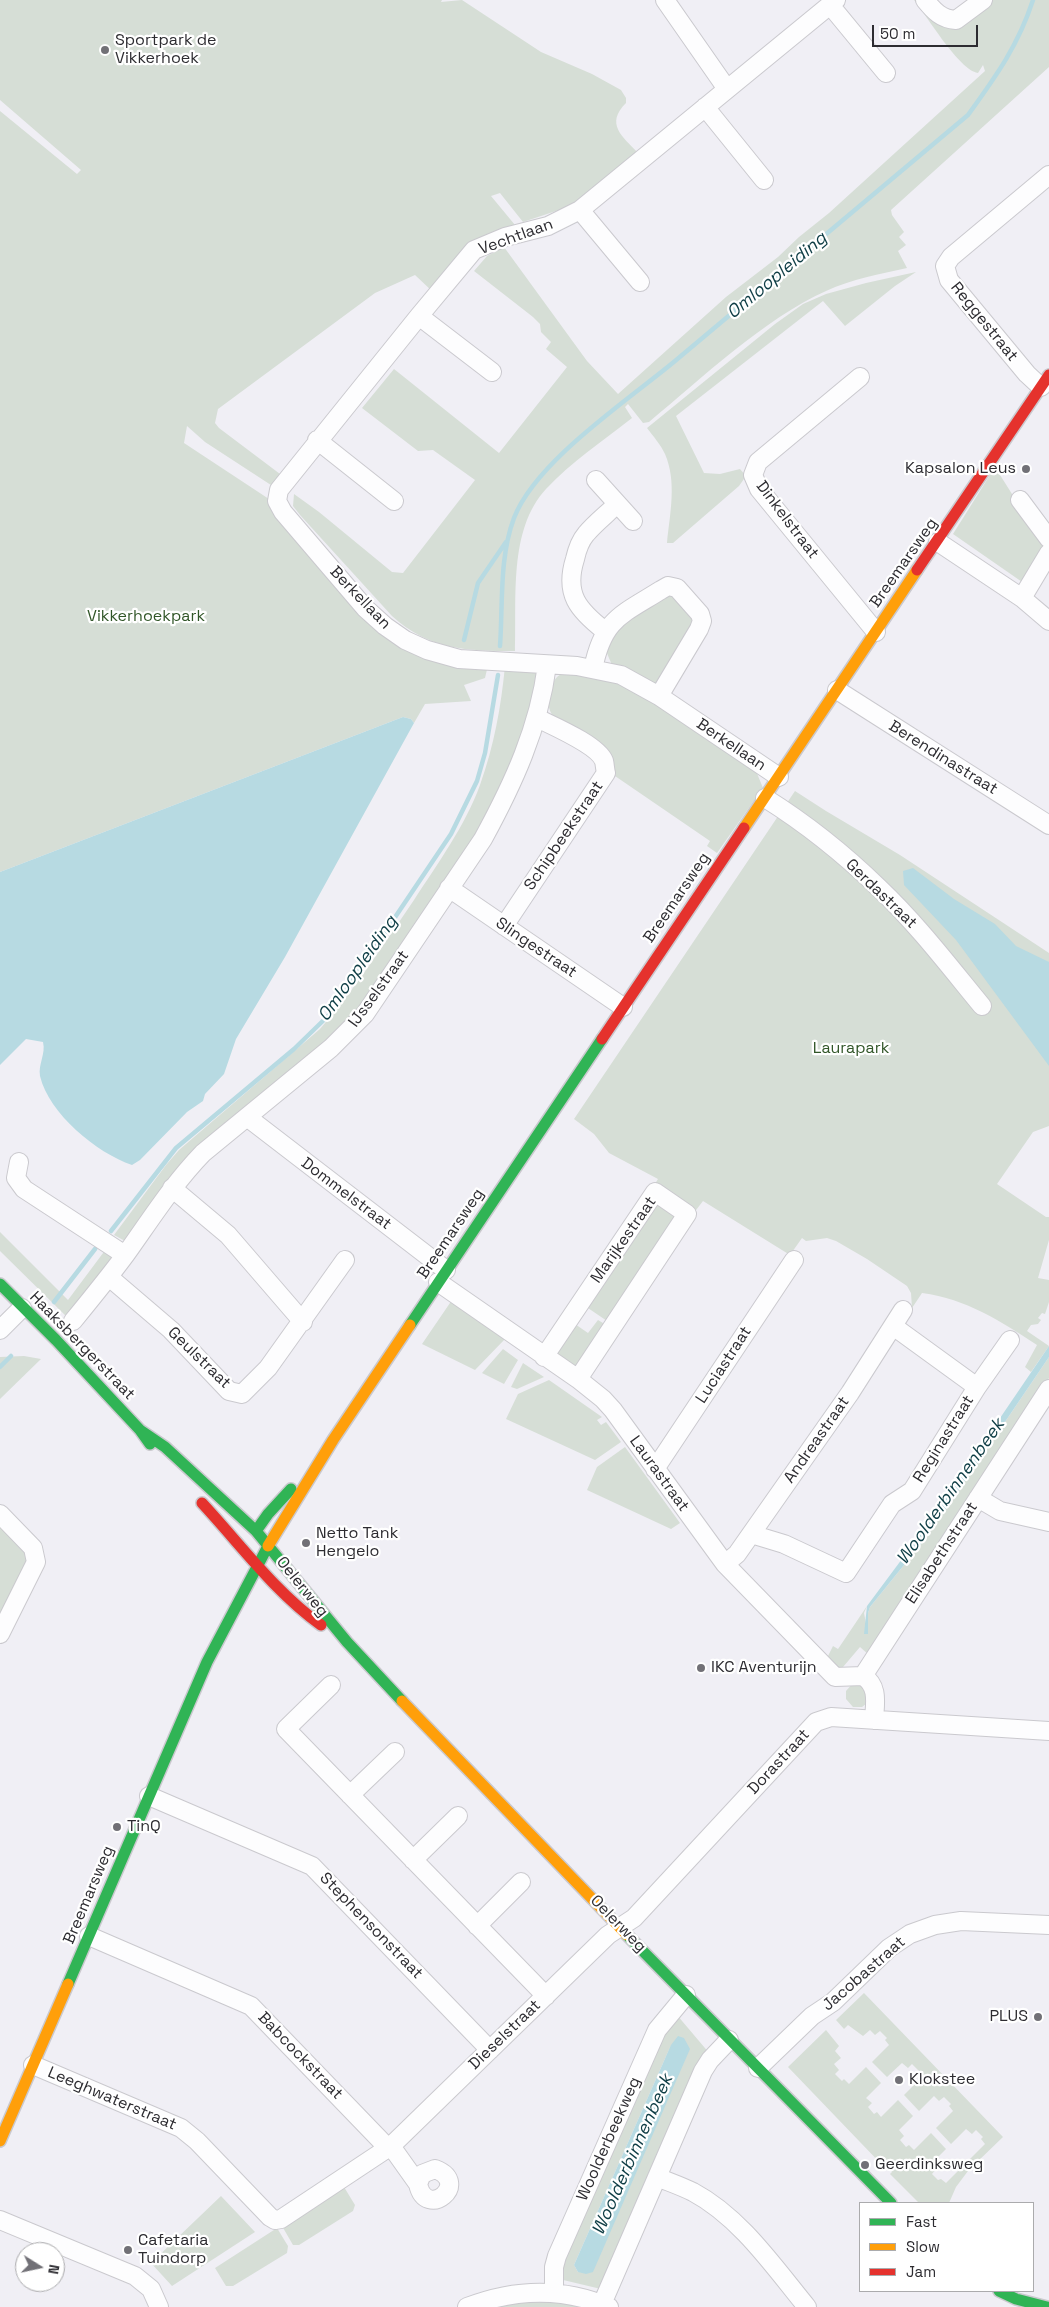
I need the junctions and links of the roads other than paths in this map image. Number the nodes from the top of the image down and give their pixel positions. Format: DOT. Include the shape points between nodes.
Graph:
graph roads {
  1 [pos="665,0"];
  2 [pos="925,0"];
  3 [pos="983,0"];
  4 [pos="833,2"];
  5 [pos="886,73"];
  6 [pos="727,89"];
  7 [pos="705,108"];
  8 [pos="1049,175"];
  9 [pos="764,180"];
  10 [pos="580,210"];
  11 [pos="640,282"];
  12 [pos="419,316"];
  13 [pos="492,372"];
  14 [pos="860,377"];
  15 [pos="1045,381"];
  16 [pos="317,440"];
  17 [pos="596,480"];
  18 [pos="277,496"];
  19 [pos="1020,500"];
  20 [pos="394,501"];
  21 [pos="617,504"];
  22 [pos="633,521"];
  23 [pos="1049,539"];
  24 [pos="938,542"];
  25 [pos="1049,553"];
  26 [pos="1022,598"];
  27 [pos="1049,621"];
  28 [pos="605,631"];
  29 [pos="876,632"];
  30 [pos="547,665"];
  31 [pos="593,669"];
  32 [pos="837,690"];
  33 [pos="659,696"];
  34 [pos="538,718"];
  35 [pos="779,777"];
  36 [pos="765,798"];
  37 [pos="1049,825"];
  38 [pos="449,888"];
  39 [pos="504,926"];
  40 [pos="982,1006"];
  41 [pos="624,1007"];
  42 [pos="247,1117"];
  43 [pos="19,1162"];
  44 [pos="172,1188"];
  45 [pos="125,1255"];
  46 [pos="345,1260"];
  47 [pos="794,1260"];
  48 [pos="442,1276"];
  49 [pos="108,1277"];
  50 [pos="0,1284"];
  51 [pos="22,1308"];
  52 [pos="903,1310"];
  53 [pos="73,1321"];
  54 [pos="303,1322"];
  55 [pos="893,1326"];
  56 [pos="0,1330"];
  57 [pos="1010,1340"];
  58 [pos="544,1357"];
  59 [pos="578,1379"];
  60 [pos="976,1387"];
  61 [pos="1049,1388"];
  62 [pos="140,1430"];
  63 [pos="333,1440"];
  64 [pos="162,1460"];
  65 [pos="655,1469"];
  66 [pos="193,1492"];
  67 [pos="978,1498"];
  68 [pos="0,1514"];
  69 [pos="1049,1522"];
  70 [pos="256,1532"];
  71 [pos="751,1534"];
  72 [pos="268,1546"];
  73 [pos="246,1552"];
  74 [pos="725,1564"];
  75 [pos="240,1565"];
  76 [pos="258,1566"];
  77 [pos="215,1623"];
  78 [pos="0,1634"];
  79 [pos="347,1642"];
  80 [pos="207,1662"];
  81 [pos="862,1676"];
  82 [pos="331,1685"];
  83 [pos="874,1720"];
  84 [pos="1049,1731"];
  85 [pos="395,1752"];
  86 [pos="350,1795"];
  87 [pos="149,1796"];
  88 [pos="458,1816"];
  89 [pos="414,1860"];
  90 [pos="521,1882"];
  91 [pos="1049,1925"];
  92 [pos="477,1926"];
  93 [pos="622,1927"];
  94 [pos="89,1936"];
  95 [pos="546,1996"];
  96 [pos="681,2000"];
  97 [pos="724,2044"];
  98 [pos="490,2050"];
  99 [pos="33,2065"];
  100 [pos="758,2068"];
  101 [pos="0,2141"];
  102 [pos="390,2147"];
  103 [pos="657,2177"];
  104 [pos="418,2184"];
  105 [pos="890,2202"];
  106 [pos="0,2220"];
  107 [pos="275,2220"];
  108 [pos="554,2292"];
  109 [pos="1002,2292"];
  110 [pos="988,2296"];
  111 [pos="1001,2305"];
  112 [pos="605,2306"];
  113 [pos="158,2307"];
  114 [pos="467,2307"];
  115 [pos="807,2307"];
  116 [pos="1047,2307"];
  1 -- 6 [label="street"];
  2 -- 3 [label="street" via="936,13 956,20"];
  4 -- 5 [label="street, Vechtlaan"];
  4 -- 6 [label="street, Vechtlaan"];
  6 -- 7 [label="street, Vechtlaan"];
  7 -- 9 [label="street"];
  7 -- 10 [label="street, Vechtlaan"];
  8 -- 15 [label="street, Reggestraat" via="945,266 949,280 1027,374"];
  10 -- 11 [label="street"];
  10 -- 12 [label="street, Vechtlaan" via="548,226 505,237 474,250"];
  12 -- 13 [label="street"];
  12 -- 16 [label="street, Vechtlaan"];
  14 -- 29 [label="street, Dinkelstraat" via="758,462 753,475 759,489"];
  15 -- 24 [label="main road, Breemarsweg"];
  16 -- 18 [label="street, Vechtlaan"];
  16 -- 20 [label="street"];
  17 -- 21 [label="street"];
  18 -- 30 [label="street, Berkellaan" via="283,512 365,608 404,640 459,658"];
  19 -- 23 [label="street"];
  21 -- 22 [label="street"];
  21 -- 28 [label="street" via="586,534 572,567 574,598 591,620"];
  24 -- 26 [label="street"];
  24 -- 29 [label="main road, Breemarsweg"];
  25 -- 26 [label="street"];
  26 -- 27 [label="street"];
  28 -- 31 [label="street"];
  28 -- 33 [label="street" via="616,619 668,586 677,588 700,614 702,620 698,630"];
  29 -- 32 [label="main road, Breemarsweg"];
  30 -- 31 [label="street, Berkellaan"];
  30 -- 34 [label="street, IJsselstraat"];
  31 -- 33 [label="street, Berkellaan" via="621,675"];
  32 -- 35 [label="main road, Breemarsweg"];
  32 -- 37 [label="street, Berendinastraat"];
  33 -- 35 [label="street, Berkellaan"];
  34 -- 38 [label="street, IJsselstraat" via="496,815"];
  34 -- 39 [label="street, Schipbeekstraat" via="596,751 604,760 606,773"];
  35 -- 36 [label="main road, Breemarsweg"];
  36 -- 40 [label="street, Gerdastraat" via="879,887"];
  36 -- 41 [label="main road, Breemarsweg"];
  38 -- 39 [label="street, Slingestraat"];
  38 -- 42 [label="street, IJsselstraat" via="365,1014 332,1048"];
  39 -- 41 [label="street, Slingestraat"];
  41 -- 48 [label="main road, Breemarsweg"];
  42 -- 44 [label="street, IJsselstraat" via="203,1153"];
  42 -- 48 [label="street, Dommelstraat"];
  43 -- 45 [label="street" via="16,1178 24,1189"];
  44 -- 45 [label="street, IJsselstraat"];
  44 -- 54 [label="street" via="228,1235"];
  45 -- 49 [label="street, IJsselstraat"];
  46 -- 54 [label="street, Geulstraat"];
  47 -- 65 [label="street, Luciastraat"];
  48 -- 58 [label="street, Laurastraat"];
  48 -- 63 [label="main road, Breemarsweg"];
  49 -- 53 [label="street, IJsselstraat"];
  49 -- 54 [label="street, Geulstraat" via="171,1330 229,1391 242,1394 268,1368"];
  50 -- 51 [label="main road, Haaksbergerstraat"];
  51 -- 56 [label="street"];
  51 -- 62 [label="main road, Haaksbergerstraat"];
  52 -- 55 [label="street, Andreastraat"];
  55 -- 60 [label="street, Reginastraat"];
  55 -- 71 [label="street, Andreastraat"];
  57 -- 60 [label="street, Reginastraat"];
  58 -- 59 [label="street, Laurastraat"];
  58 -- 59 [label="street, Marijkestraat" via="655,1192 687,1214"];
  59 -- 65 [label="street, Laurastraat" via="613,1410"];
  60 -- 71 [label="street, Reginastraat" via="912,1491 892,1504 846,1573 784,1544"];
  61 -- 67 [label="street, Elisabethstraat"];
  62 -- 64 [label="main road, Haaksbergerstraat"];
  62 -- 70 [label="main road, Haaksbergerstraat" via="165,1447"];
  63 -- 70 [label="main road, Breemarsweg"];
  63 -- 72 [label="main road, Breemarsweg"];
  65 -- 74 [label="street, Laurastraat"];
  66 -- 73 [label="main road"];
  67 -- 69 [label="street" via="1000,1511"];
  67 -- 81 [label="street, Elisabethstraat"];
  68 -- 78 [label="street" via="33,1548 36,1562"];
  70 -- 72 [label="main road, Oelerweg"];
  70 -- 73 [label="main road, Breemarsweg"];
  71 -- 74 [label="street, Andreastraat" via="737,1554"];
  72 -- 76 [label="main road, Breemarsweg"];
  72 -- 79 [label="main road, Oelerweg"];
  73 -- 75 [label="main road, Breemarsweg"];
  73 -- 76 [label="main road, Oelerweg"];
  74 -- 81 [label="street, Laurastraat" via="835,1677"];
  76 -- 79 [label="main road, Oelerweg" via="304,1615"];
  76 -- 80 [label="main road, Breemarsweg"];
  77 -- 80 [label="main road, Breemarsweg"];
  79 -- 93 [label="main road, Oelerweg"];
  80 -- 87 [label="main road, Breemarsweg"];
  81 -- 83 [label="street" via="874,1687"];
  82 -- 86 [label="street" via="286,1729"];
  83 -- 84 [label="street, Dorastraat"];
  83 -- 93 [label="street, Dorastraat" via="831,1717 816,1722 634,1918"];
  85 -- 86 [label="street"];
  86 -- 89 [label="street"];
  87 -- 94 [label="main road, Breemarsweg"];
  87 -- 98 [label="street, Stephensonstraat" via="312,1866"];
  88 -- 89 [label="street"];
  89 -- 92 [label="street"];
  90 -- 92 [label="street"];
  91 -- 100 [label="street, Jacobastraat" via="961,1920 910,1934 889,1948"];
  92 -- 95 [label="street"];
  93 -- 95 [label="street, Dieselstraat" via="608,1935"];
  93 -- 96 [label="main road, Oelerweg"];
  94 -- 99 [label="main road, Breemarsweg"];
  94 -- 102 [label="street, Babcockstraat" via="252,2006"];
  95 -- 98 [label="street, Dieselstraat"];
  96 -- 97 [label="main road, Oelerweg"];
  96 -- 108 [label="street, Woolderbeekweg" via="657,2030 557,2256"];
  97 -- 100 [label="main road, Oelerweg"];
  97 -- 103 [label="street" via="703,2071"];
  98 -- 102 [label="street, Dieselstraat"];
  99 -- 101 [label="main road, Breemarsweg"];
  99 -- 107 [label="street, Leeghwaterstraat" via="189,2134"];
  100 -- 105 [label="main road, Oelerweg"];
  102 -- 104 [label="street"];
  102 -- 107 [label="street, Dieselstraat"];
  103 -- 112 [label="street"];
  103 -- 115 [label="street" via="693,2193 728,2218 762,2252"];
  106 -- 113 [label="street" via="136,2276 151,2289"];
  108 -- 112 [label="street" via="587,2298"];
  108 -- 114 [label="street" via="522,2293"];
  109 -- 116 [label="main road"];
  110 -- 111 [label="main road"];
}
